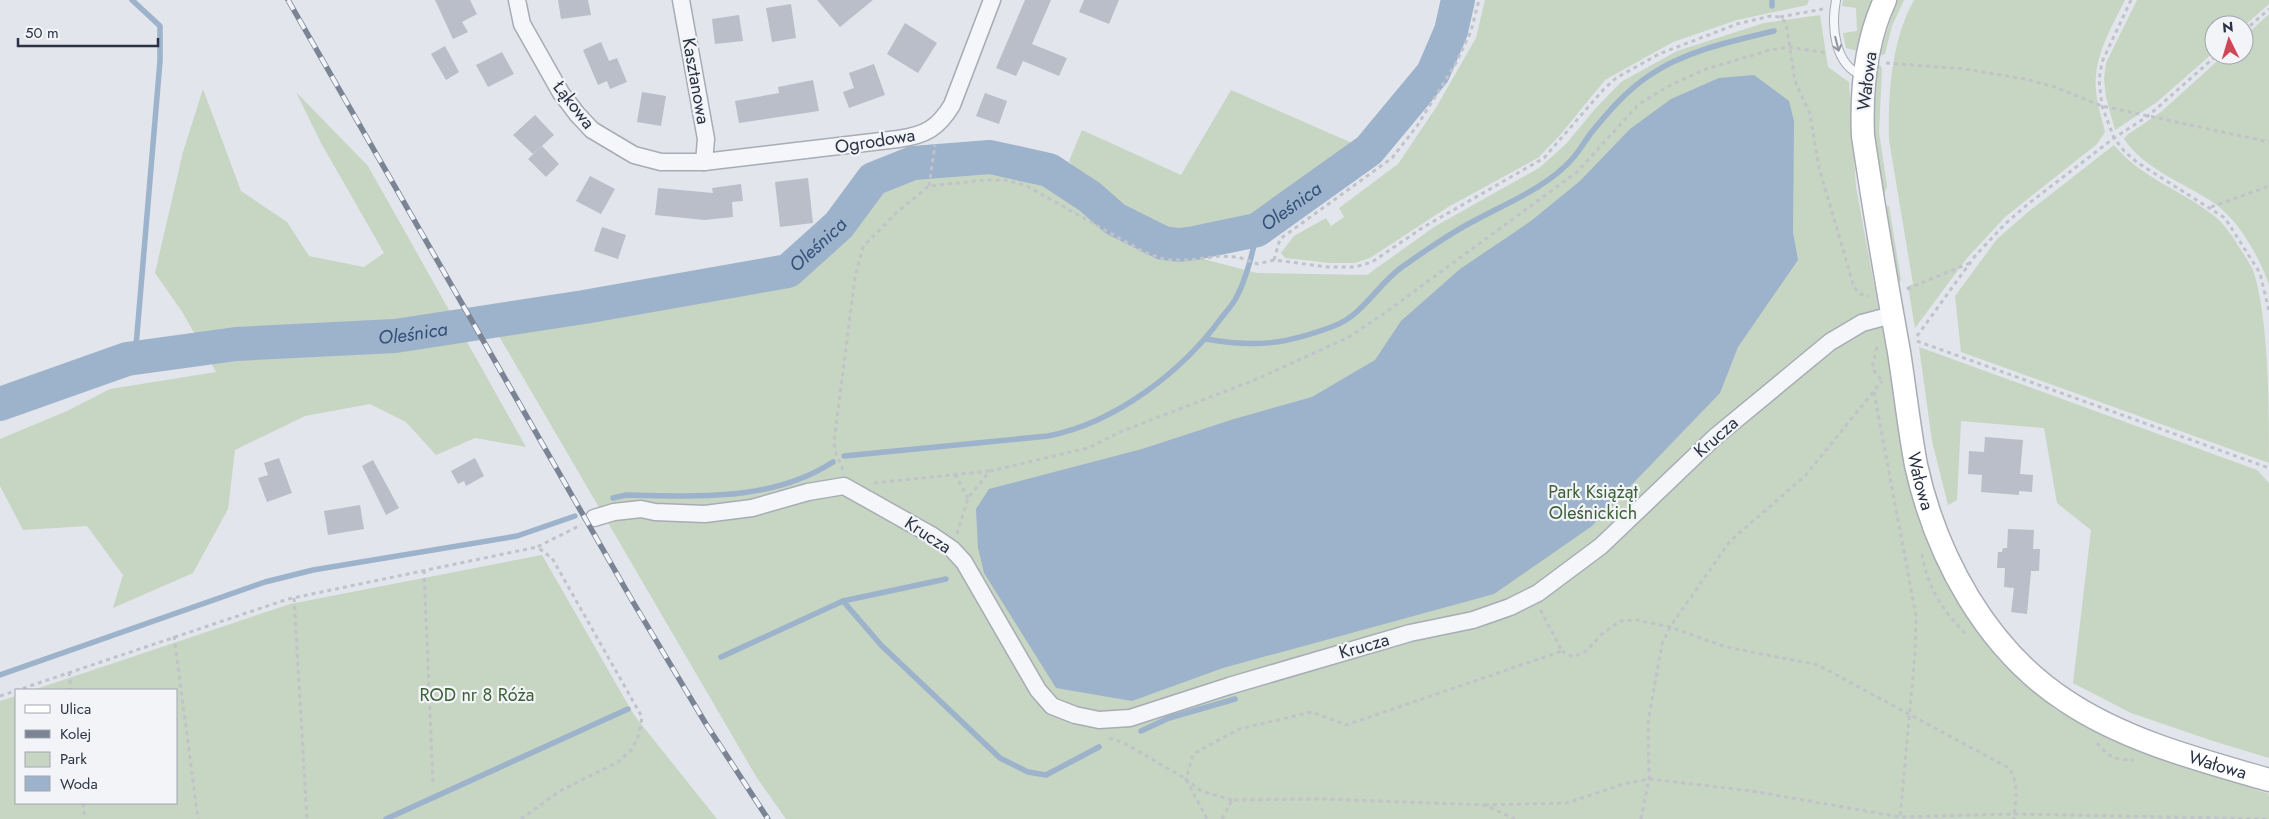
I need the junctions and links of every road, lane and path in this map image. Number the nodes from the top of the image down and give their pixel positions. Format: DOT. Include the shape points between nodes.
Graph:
graph roads {
  1 [pos="506,0"];
  2 [pos="517,0"];
  3 [pos="681,0"];
  4 [pos="992,0"];
  5 [pos="1479,0"];
  6 [pos="1836,0"];
  7 [pos="1885,0"];
  8 [pos="2131,0"];
  9 [pos="2269,9"];
  10 [pos="1834,10"];
  11 [pos="1780,17"];
  12 [pos="2254,22"];
  13 [pos="522,24"];
  14 [pos="1789,47"];
  15 [pos="1841,55"];
  16 [pos="1890,55"];
  17 [pos="2206,65"];
  18 [pos="1873,66"];
  19 [pos="1887,72"];
  20 [pos="2102,106"];
  21 [pos="2148,116"];
  22 [pos="2114,138"];
  23 [pos="2269,142"];
  24 [pos="936,148"];
  25 [pos="704,162"];
  26 [pos="930,186"];
  27 [pos="2269,186"];
  28 [pos="2211,208"];
  29 [pos="1274,260"];
  30 [pos="1971,262"];
  31 [pos="1891,299"];
  32 [pos="2269,311"];
  33 [pos="1912,332"];
  34 [pos="1914,340"];
  35 [pos="1916,350"];
  36 [pos="1882,380"];
  37 [pos="1885,385"];
  38 [pos="1874,392"];
  39 [pos="2269,468"];
  40 [pos="990,471"];
  41 [pos="955,474"];
  42 [pos="844,486"];
  43 [pos="968,498"];
  44 [pos="588,521"];
  45 [pos="1922,545"];
  46 [pos="537,547"];
  47 [pos="952,549"];
  48 [pos="424,570"];
  49 [pos="1538,593"];
  50 [pos="294,598"];
  51 [pos="1670,627"];
  52 [pos="174,636"];
  53 [pos="1972,640"];
  54 [pos="1562,651"];
  55 [pos="68,672"];
  56 [pos="20,689"];
  57 [pos="70,689"];
  58 [pos="15,691"];
  59 [pos="0,696"];
  60 [pos="1909,714"];
  61 [pos="1106,737"];
  62 [pos="2092,737"];
  63 [pos="2139,760"];
  64 [pos="1186,779"];
  65 [pos="1649,779"];
  66 [pos="2269,780"];
  67 [pos="433,785"];
  68 [pos="1232,800"];
  69 [pos="83,804"];
  70 [pos="1485,805"];
  71 [pos="2014,814"];
  72 [pos="1900,818"];
  73 [pos="85,819"];
  74 [pos="198,819"];
  75 [pos="307,819"];
  76 [pos="521,819"];
  77 [pos="1207,819"];
  78 [pos="1222,819"];
  79 [pos="1515,819"];
  80 [pos="1641,819"];
  81 [pos="2014,819"];
  82 [pos="2225,819"];
  83 [pos="2269,819"];
  1 -- 13 [label="street"];
  2 -- 13 [label="street, Łąkowa"];
  3 -- 25 [label="street, Kasztanowa" via="706,139"];
  4 -- 25 [label="street, Ogrodowa" via="952,105 943,120 930,131 915,137"];
  5 -- 29 [label="path" via="1471,31 1456,63 1417,126 1392,158 1280,239"];
  6 -- 10 [label="lane"];
  7 -- 18 [label="street, Wałowa"];
  8 -- 20 [label="path" via="2102,62 2099,80"];
  9 -- 12 [label="path"];
  10 -- 11 [label="path" via="1817,9"];
  10 -- 15 [label="lane, one-way" via="1835,36"];
  11 -- 14 [label="path" via="1786,22"];
  11 -- 29 [label="path" via="1737,24 1694,39 1616,78 1544,158 1422,228 1372,262 1355,267 1328,267"];
  13 -- 25 [label="street, Łąkowa" via="561,93 592,130 634,155 661,162"];
  14 -- 15 [label="path"];
  14 -- 31 [label="path" via="1795,81 1810,114 1820,168 1854,286 1860,294"];
  14 -- 40 [label="path" via="1703,70 1639,104 1577,172 1349,337 1257,379 1120,432 1088,448"];
  15 -- 18 [label="lane" via="1854,73"];
  16 -- 18 [label="path"];
  17 -- 21 [label="path"];
  18 -- 19 [label="path"];
  18 -- 20 [label="path" via="1965,69 2025,79"];
  18 -- 31 [label="street, Wałowa" via="1862,107 1863,136"];
  20 -- 21 [label="path"];
  20 -- 22 [label="path"];
  21 -- 22 [label="path"];
  21 -- 23 [label="path"];
  22 -- 28 [label="path" via="2138,163"];
  22 -- 30 [label="path" via="2028,204"];
  24 -- 26 [label="path"];
  26 -- 29 [label="path" via="986,180 1024,185 1152,255 1167,260 1220,256 1238,257 1258,264"];
  26 -- 42 [label="path" via="896,213 863,247 848,322 834,442 842,465"];
  27 -- 28 [label="path"];
  28 -- 32 [label="path" via="2225,218 2260,273"];
  30 -- 31 [label="path"];
  30 -- 34 [label="path"];
  31 -- 36 [label="path" via="1872,368"];
  31 -- 49 [label="street, Krucza" via="1862,323 1830,342 1715,437 1601,546"];
  31 -- 66 [label="street, Wałowa" via="1916,464 1925,498 1935,529 1963,588 1993,634 2035,677 2098,721 2158,745"];
  33 -- 34 [label="path"];
  34 -- 35 [label="path"];
  34 -- 39 [label="path"];
  36 -- 37 [label="path"];
  36 -- 38 [label="path"];
  38 -- 51 [label="path" via="1804,476 1730,541"];
  38 -- 60 [label="path" via="1916,616"];
  40 -- 41 [label="path"];
  40 -- 43 [label="path"];
  41 -- 42 [label="path"];
  41 -- 43 [label="path"];
  42 -- 44 [label="street" via="808,492 752,508 705,514 641,509 614,512"];
  42 -- 47 [label="street, Krucza"];
  43 -- 47 [label="path"];
  44 -- 46 [label="path"];
  45 -- 53 [label="path" via="1925,571 1931,587 1951,619"];
  46 -- 48 [label="path"];
  46 -- 76 [label="path" via="552,558 642,717 631,750 618,762 560,790"];
  47 -- 49 [label="street, Krucza" via="964,562 1038,690 1052,706 1100,720 1130,718 1410,632 1473,620 1510,608"];
  48 -- 50 [label="path"];
  48 -- 67 [label="path"];
  49 -- 54 [label="path" via="1540,609"];
  50 -- 52 [label="path"];
  50 -- 75 [label="path"];
  51 -- 54 [label="path" via="1637,620 1620,621 1586,651 1573,658"];
  51 -- 60 [label="path" via="1726,648 1818,665"];
  51 -- 65 [label="path" via="1662,644 1648,722"];
  52 -- 55 [label="path"];
  52 -- 74 [label="path"];
  54 -- 64 [label="path" via="1346,725 1312,712 1239,729 1193,754"];
  55 -- 56 [label="path"];
  55 -- 57 [label="path"];
  58 -- 59 [label="path"];
  60 -- 71 [label="path" via="2009,768 2015,776 2016,785"];
  60 -- 72 [label="path"];
  61 -- 64 [label="path" via="1124,743"];
  62 -- 63 [label="path" via="2106,754 2116,760"];
  64 -- 68 [label="path" via="1200,791"];
  64 -- 77 [label="path"];
  65 -- 70 [label="path" via="1623,784 1567,803"];
  65 -- 72 [label="path" via="1752,790"];
  65 -- 80 [label="path"];
  68 -- 70 [label="path" via="1323,799"];
  68 -- 78 [label="path"];
  69 -- 73 [label="path"];
  70 -- 79 [label="path"];
  71 -- 72 [label="path"];
  71 -- 81 [label="path"];
  71 -- 82 [label="path"];
  82 -- 83 [label="path"];
}
